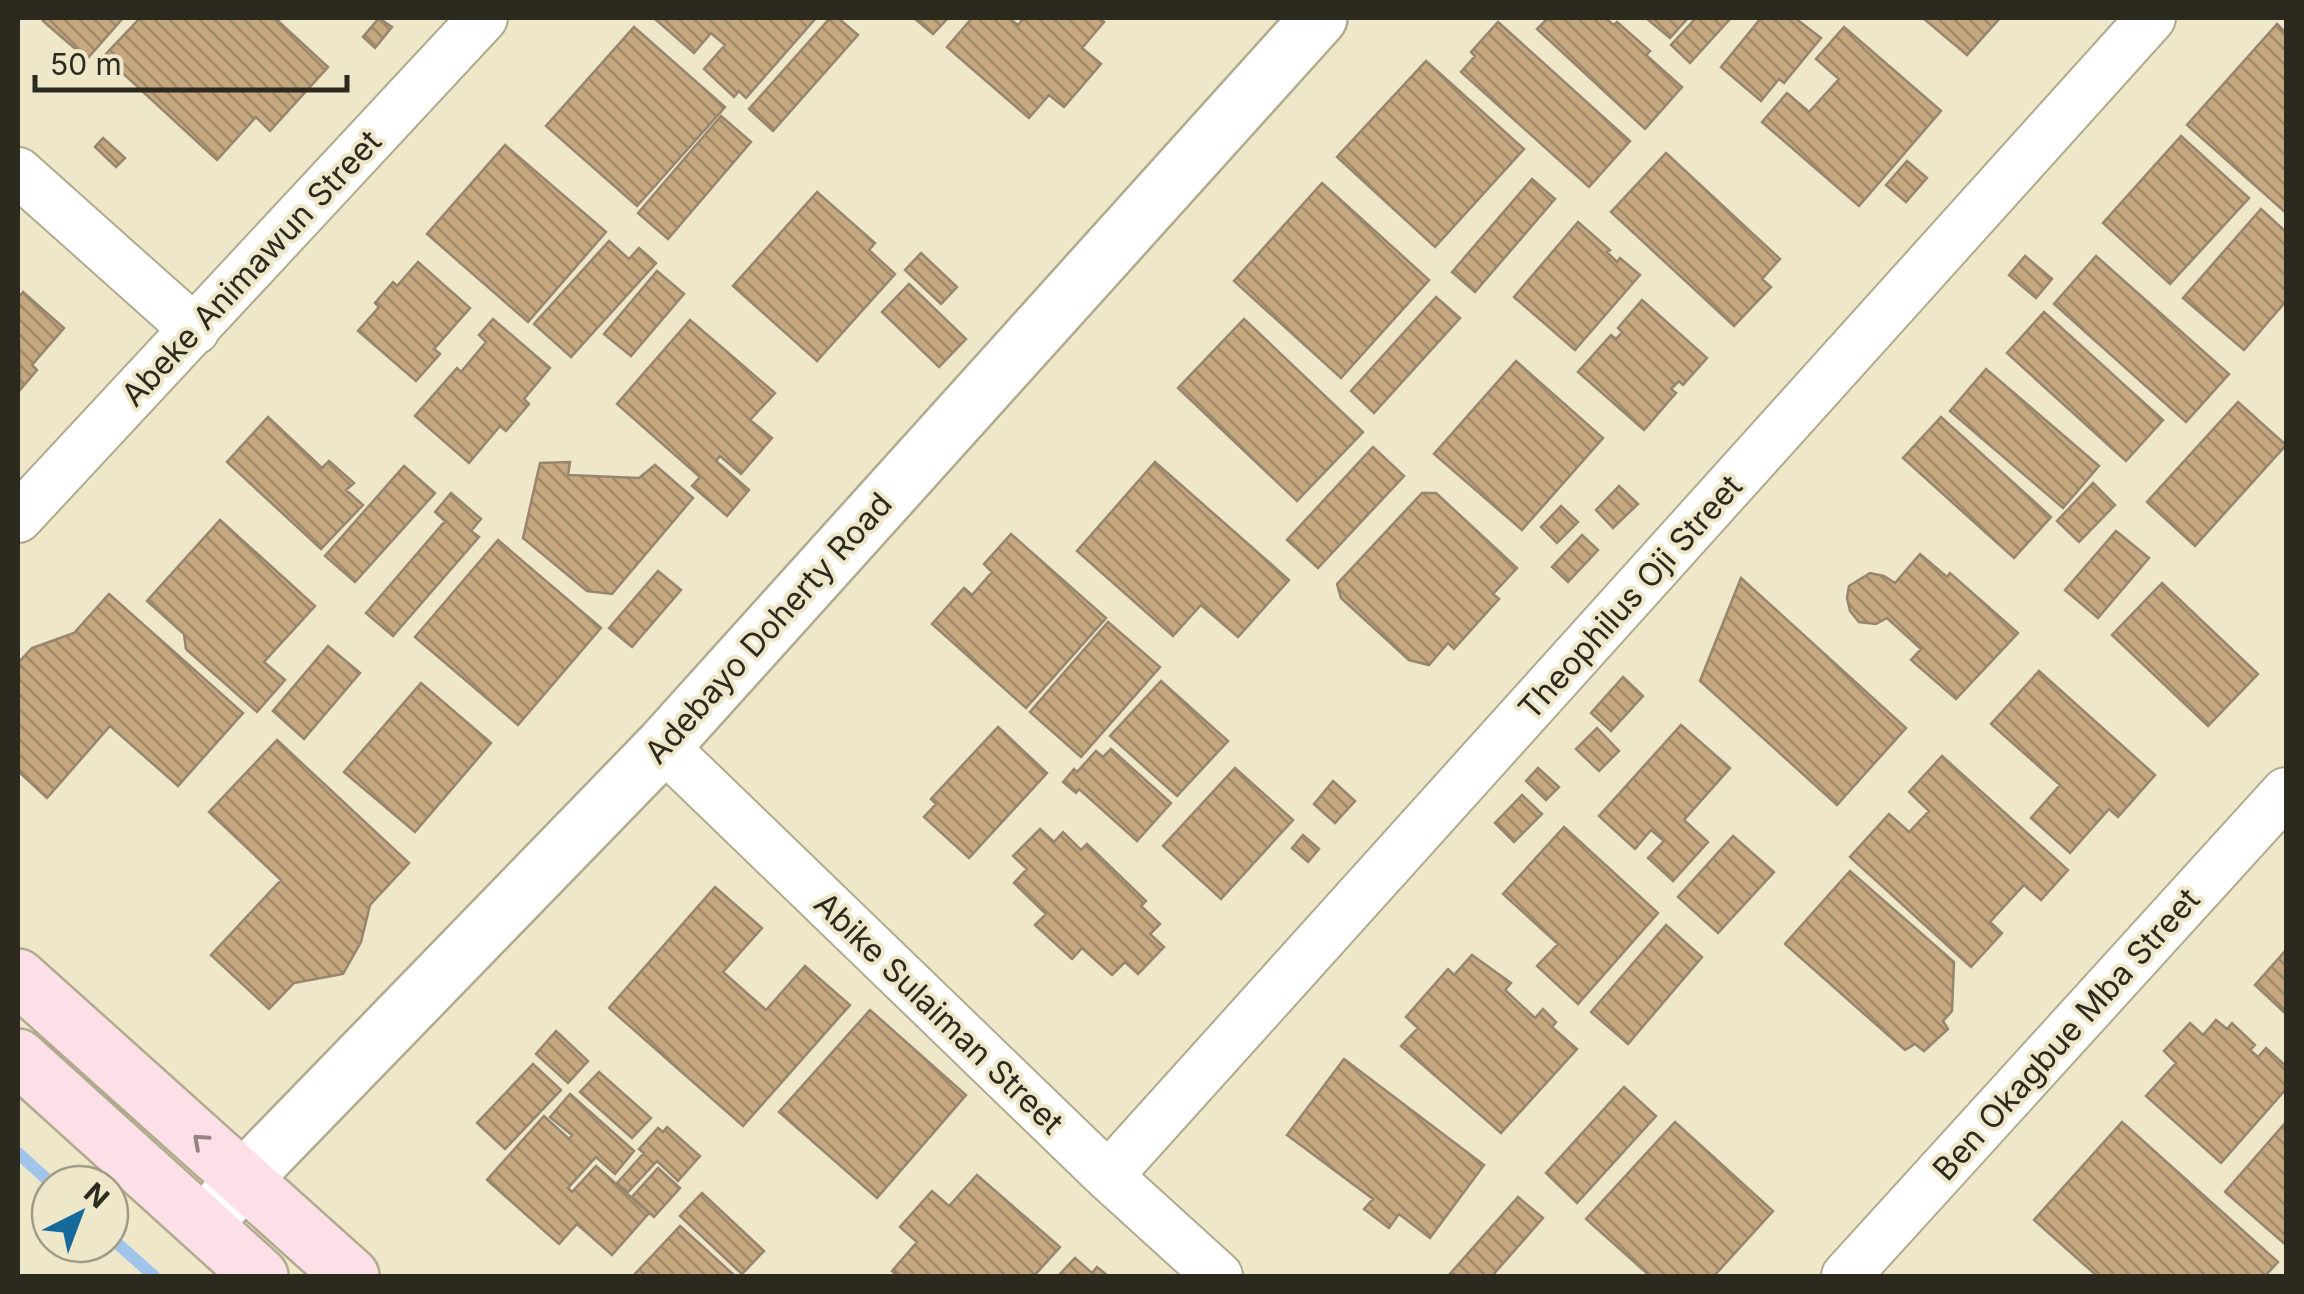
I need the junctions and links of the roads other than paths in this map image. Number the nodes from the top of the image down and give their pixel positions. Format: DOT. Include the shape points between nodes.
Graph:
graph roads {
  1 [pos="483,18"];
  2 [pos="1319,18"];
  3 [pos="2151,18"];
  4 [pos="18,172"];
  5 [pos="194,330"];
  6 [pos="18,518"];
  7 [pos="663,746"];
  8 [pos="2286,792"];
  9 [pos="18,977"];
  10 [pos="18,1057"];
  11 [pos="1108,1176"];
  12 [pos="242,1179"];
  13 [pos="204,1226"];
  14 [pos="260,1276"];
  15 [pos="350,1276"];
  16 [pos="1218,1276"];
  17 [pos="1846,1276"];
  1 -- 5 [label="street, Abeke Animawun Street"];
  2 -- 7 [label="street, Adebayo Doherty Road"];
  3 -- 11 [label="street, Theophilus Oji Street"];
  4 -- 5 [label="street"];
  5 -- 6 [label="street, Abeke Animawun Street"];
  7 -- 11 [label="street, Abike Sulaiman Street"];
  7 -- 12 [label="street, Adebayo Doherty Road"];
  8 -- 17 [label="street, Ben Okagbue Mba Street"];
  12 -- 9 [label="main road, one-way"];
  10 -- 13 [label="main road"];
  11 -- 16 [label="street, Abike Sulaiman Street"];
  12 -- 13 [label="street, Adebayo Doherty Road"];
  12 -- 15 [label="main road"];
  13 -- 14 [label="main road"];
}
